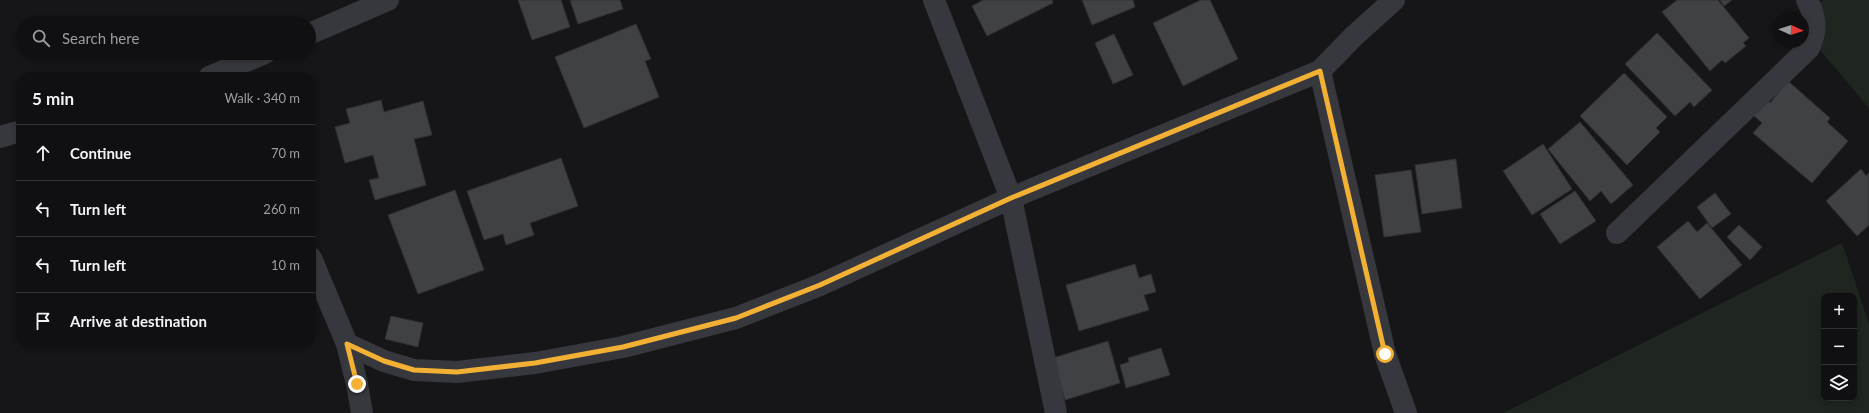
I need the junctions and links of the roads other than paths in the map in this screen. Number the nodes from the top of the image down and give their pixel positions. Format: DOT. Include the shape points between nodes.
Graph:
graph roads {
  1 [pos="388,0"];
  2 [pos="934,0"];
  3 [pos="1394,0"];
  4 [pos="1808,0"];
  5 [pos="316,31"];
  6 [pos="249,60"];
  7 [pos="1320,71"];
  8 [pos="221,72"];
  9 [pos="16,133"];
  10 [pos="0,137"];
  11 [pos="1011,198"];
  12 [pos="1617,233"];
  13 [pos="316,270"];
  14 [pos="347,344"];
  15 [pos="362,413"];
  16 [pos="1056,413"];
  17 [pos="1406,413"];
  1 -- 5 [label="street"];
  2 -- 11 [label="street"];
  3 -- 7 [label="street"];
  4 -- 12 [label="street" via="1815,25 1814,38 1809,48"];
  6 -- 8 [label="street"];
  7 -- 11 [label="street"];
  7 -- 17 [label="street" via="1385,354"];
  9 -- 10 [label="street"];
  11 -- 14 [label="street" via="820,285 736,318 623,347 535,363 457,372 414,370 384,361"];
  11 -- 16 [label="street"];
  13 -- 14 [label="street"];
  14 -- 15 [label="street"];
}
